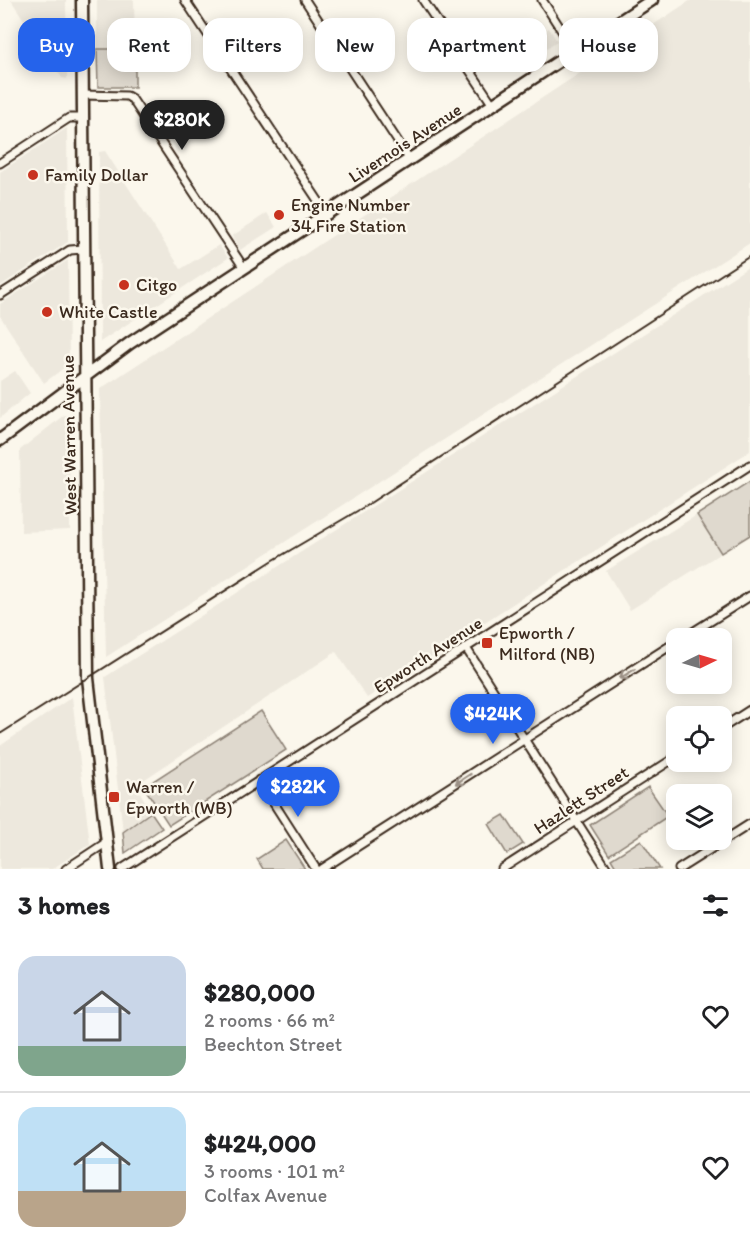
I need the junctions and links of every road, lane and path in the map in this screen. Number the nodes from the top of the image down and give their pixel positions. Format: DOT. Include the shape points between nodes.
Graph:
graph roads {
  1 [pos="82,0"];
  2 [pos="185,0"];
  3 [pos="304,0"];
  4 [pos="423,0"];
  5 [pos="542,0"];
  6 [pos="652,0"];
  7 [pos="624,18"];
  8 [pos="559,27"];
  9 [pos="559,61"];
  10 [pos="82,95"];
  11 [pos="493,105"];
  12 [pos="82,118"];
  13 [pos="410,160"];
  14 [pos="0,163"];
  15 [pos="327,214"];
  16 [pos="83,249"];
  17 [pos="244,268"];
  18 [pos="0,295"];
  19 [pos="85,375"];
  20 [pos="0,440"];
  21 [pos="750,465"];
  22 [pos="750,596"];
  23 [pos="699,628"];
  24 [pos="465,648"];
  25 [pos="666,648"];
  26 [pos="750,710"];
  27 [pos="732,722"];
  28 [pos="524,740"];
  29 [pos="666,763"];
  30 [pos="259,780"];
  31 [pos="576,820"];
  32 [pos="750,824"];
  33 [pos="107,842"];
  34 [pos="66,869"];
  35 [pos="110,869"];
  36 [pos="122,869"];
  37 [pos="316,869"];
  38 [pos="322,869"];
  39 [pos="502,869"];
  40 [pos="607,869"];
  41 [pos="679,869"];
  1 -- 10 [label="main road, West Warren Avenue"];
  2 -- 15 [label="street"];
  3 -- 13 [label="street"];
  4 -- 11 [label="street"];
  5 -- 8 [label="street"];
  6 -- 7 [label="main road, Livernois Avenue"];
  9 -- 11 [label="main road, Livernois Avenue"];
  10 -- 12 [label="main road, West Warren Avenue"];
  10 -- 17 [label="street" via="132,99"];
  11 -- 13 [label="main road, Livernois Avenue"];
  12 -- 14 [label="street" via="69,118"];
  12 -- 16 [label="main road, West Warren Avenue"];
  13 -- 15 [label="main road, Livernois Avenue"];
  15 -- 17 [label="main road, Livernois Avenue"];
  16 -- 18 [label="street" via="70,250"];
  16 -- 19 [label="main road, West Warren Avenue"];
  17 -- 19 [label="main road, Livernois Avenue"];
  19 -- 20 [label="main road, Livernois Avenue"];
  19 -- 33 [label="main road, West Warren Avenue" via="88,678"];
  21 -- 24 [label="street, Epworth Avenue"];
  22 -- 23 [label="street"];
  24 -- 28 [label="street"];
  24 -- 30 [label="street, Epworth Avenue"];
  25 -- 28 [label="street, one-way"];
  26 -- 27 [label="street"];
  28 -- 31 [label="street"];
  28 -- 38 [label="street, one-way"];
  29 -- 31 [label="street, Hazlett Street"];
  30 -- 36 [label="street, Epworth Avenue"];
  30 -- 37 [label="street"];
  31 -- 39 [label="street, Hazlett Street"];
  31 -- 40 [label="street"];
  32 -- 41 [label="street"];
  33 -- 34 [label="street"];
  33 -- 35 [label="main road, West Warren Avenue"];
}
